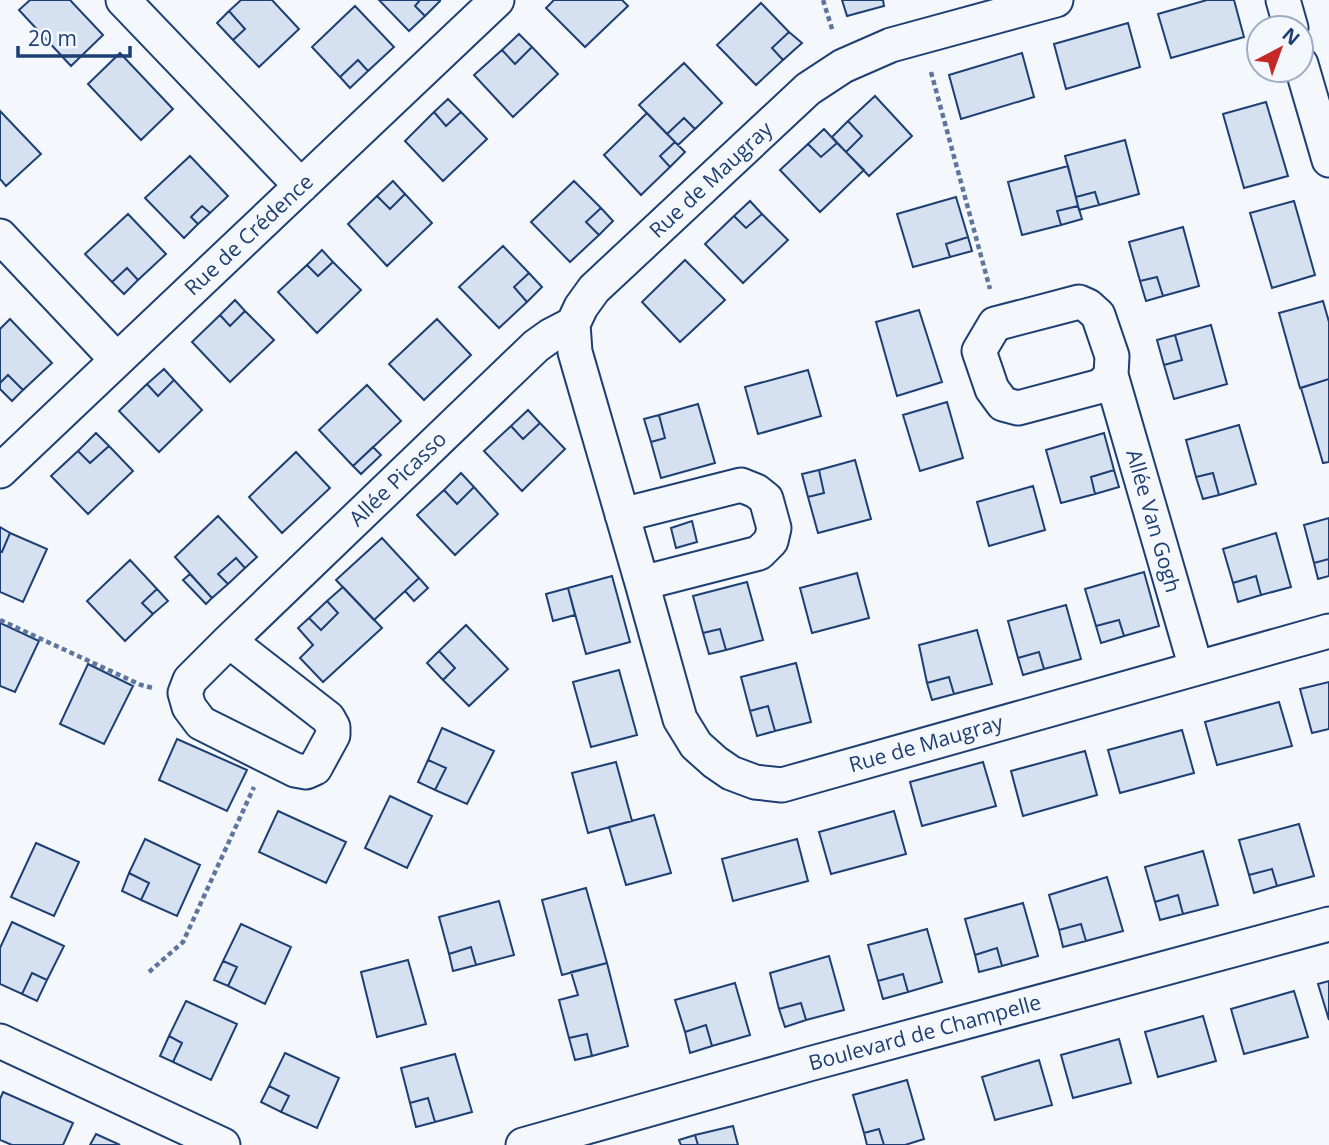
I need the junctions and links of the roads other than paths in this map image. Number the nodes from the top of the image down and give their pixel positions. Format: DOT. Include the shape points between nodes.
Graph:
graph roads {
  1 [pos="123,0"];
  2 [pos="497,0"];
  3 [pos="1056,0"];
  4 [pos="1307,84"];
  5 [pos="1329,160"];
  6 [pos="301,186"];
  7 [pos="0,236"];
  8 [pos="573,324"];
  9 [pos="117,360"];
  10 [pos="1111,375"];
  11 [pos="0,471"];
  12 [pos="622,515"];
  13 [pos="642,583"];
  14 [pos="1329,631"];
  15 [pos="229,641"];
  16 [pos="1196,668"];
  17 [pos="1329,924"];
  18 [pos="0,1041"];
  19 [pos="204,1141"];
  20 [pos="523,1145"];
  1 -- 6 [label="street"];
  2 -- 6 [label="street, Rue de Crédence"];
  3 -- 8 [label="street, Rue de Maugray" via="891,45 843,66 808,89 594,289"];
  4 -- 5 [label="street"];
  6 -- 9 [label="street, Rue de Crédence"];
  7 -- 9 [label="street"];
  8 -- 12 [label="street, Rue de Maugray" via="575,352"];
  8 -- 15 [label="street, Allée Picasso" via="536,346"];
  9 -- 11 [label="street, Rue de Crédence"];
  10 -- 10 [label="street, Allée Van Gogh" via="1101,386 1018,408 1003,404 992,390 979,351 995,324 1079,302 1098,316 1112,356"];
  10 -- 16 [label="street, Allée Van Gogh"];
  12 -- 13 [label="street, Rue de Maugray"];
  12 -- 13 [label="street" via="741,485 766,499 774,528 771,541 759,553"];
  13 -- 16 [label="street, Rue de Maugray" via="680,719 696,745 715,761 755,782 782,785"];
  14 -- 16 [label="street, Rue de Maugray"];
  15 -- 15 [label="street, Allée Picasso" via="328,718 333,735 316,768 295,770 267,758 201,723 189,707 186,693 190,680"];
  17 -- 20 [label="street, Boulevard de Champelle"];
  18 -- 19 [label="street"];
}
